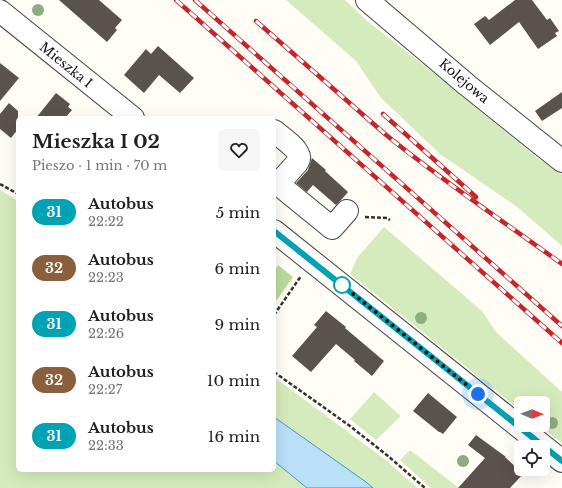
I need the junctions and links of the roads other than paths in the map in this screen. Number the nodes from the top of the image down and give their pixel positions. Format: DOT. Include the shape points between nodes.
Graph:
graph roads {
  1 [pos="367,0"];
  2 [pos="0,11"];
  3 [pos="131,116"];
  4 [pos="276,132"];
  5 [pos="562,161"];
  6 [pos="347,211"];
  7 [pos="276,233"];
  8 [pos="562,461"];
  1 -- 5 [label="street, Kolejowa"];
  2 -- 3 [label="street, Mieszka I"];
  4 -- 6 [label="street" via="299,155 299,160 278,184 332,228"];
  7 -- 8 [label="street"];
}
